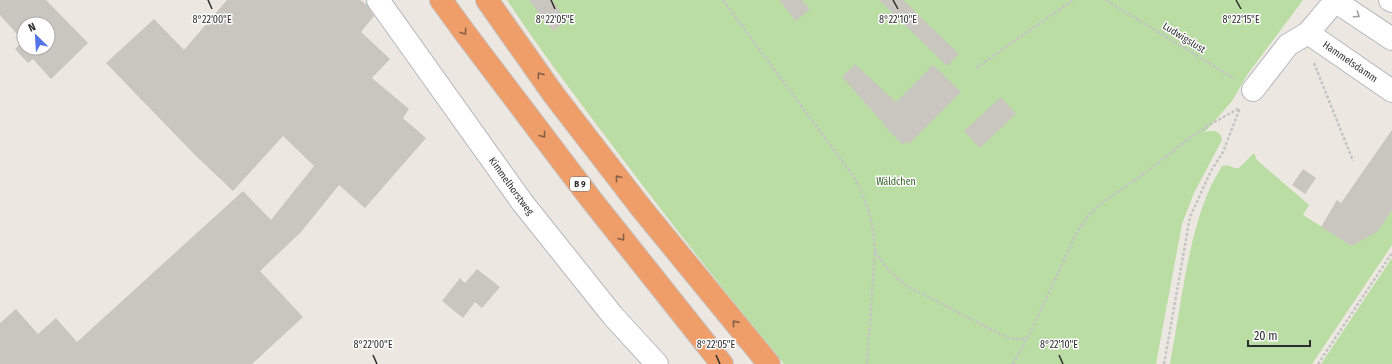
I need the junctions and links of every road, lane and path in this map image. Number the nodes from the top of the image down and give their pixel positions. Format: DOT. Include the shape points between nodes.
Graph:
graph roads {
  1 [pos="378,0"];
  2 [pos="442,0"];
  3 [pos="487,0"];
  4 [pos="723,0"];
  5 [pos="1073,0"];
  6 [pos="1106,0"];
  7 [pos="1335,0"];
  8 [pos="1308,33"];
  9 [pos="1392,40"];
  10 [pos="976,68"];
  11 [pos="1253,90"];
  12 [pos="1392,91"];
  13 [pos="1240,108"];
  14 [pos="1353,161"];
  15 [pos="875,251"];
  16 [pos="1392,253"];
  17 [pos="1026,340"];
  18 [pos="657,364"];
  19 [pos="722,364"];
  20 [pos="769,364"];
  21 [pos="867,364"];
  22 [pos="1013,364"];
  23 [pos="1164,364"];
  24 [pos="1318,364"];
  1 -- 18 [label="street, Kimmelhorstweg" via="522,202 613,316"];
  2 -- 19 [label="highway, B 9, one-way" via="590,198"];
  20 -- 3 [label="highway, one-way" via="642,209 554,95"];
  4 -- 15 [label="path" via="854,177 870,213"];
  5 -- 10 [label="path"];
  6 -- 11 [label="path, Ludwigslust"];
  7 -- 8 [label="street"];
  7 -- 9 [label="street, one-way"];
  8 -- 11 [label="street" via="1288,46"];
  8 -- 12 [label="street, Hammelsdamm"];
  8 -- 14 [label="path" via="1311,57"];
  11 -- 13 [label="path"];
  13 -- 17 [label="path" via="1191,137 1099,205 1087,217 1076,234"];
  13 -- 23 [label="path" via="1223,152 1211,171 1190,217"];
  15 -- 17 [label="path" via="896,278 907,286 1010,339"];
  15 -- 21 [label="path"];
  16 -- 24 [label="path"];
  17 -- 22 [label="path"];
}
